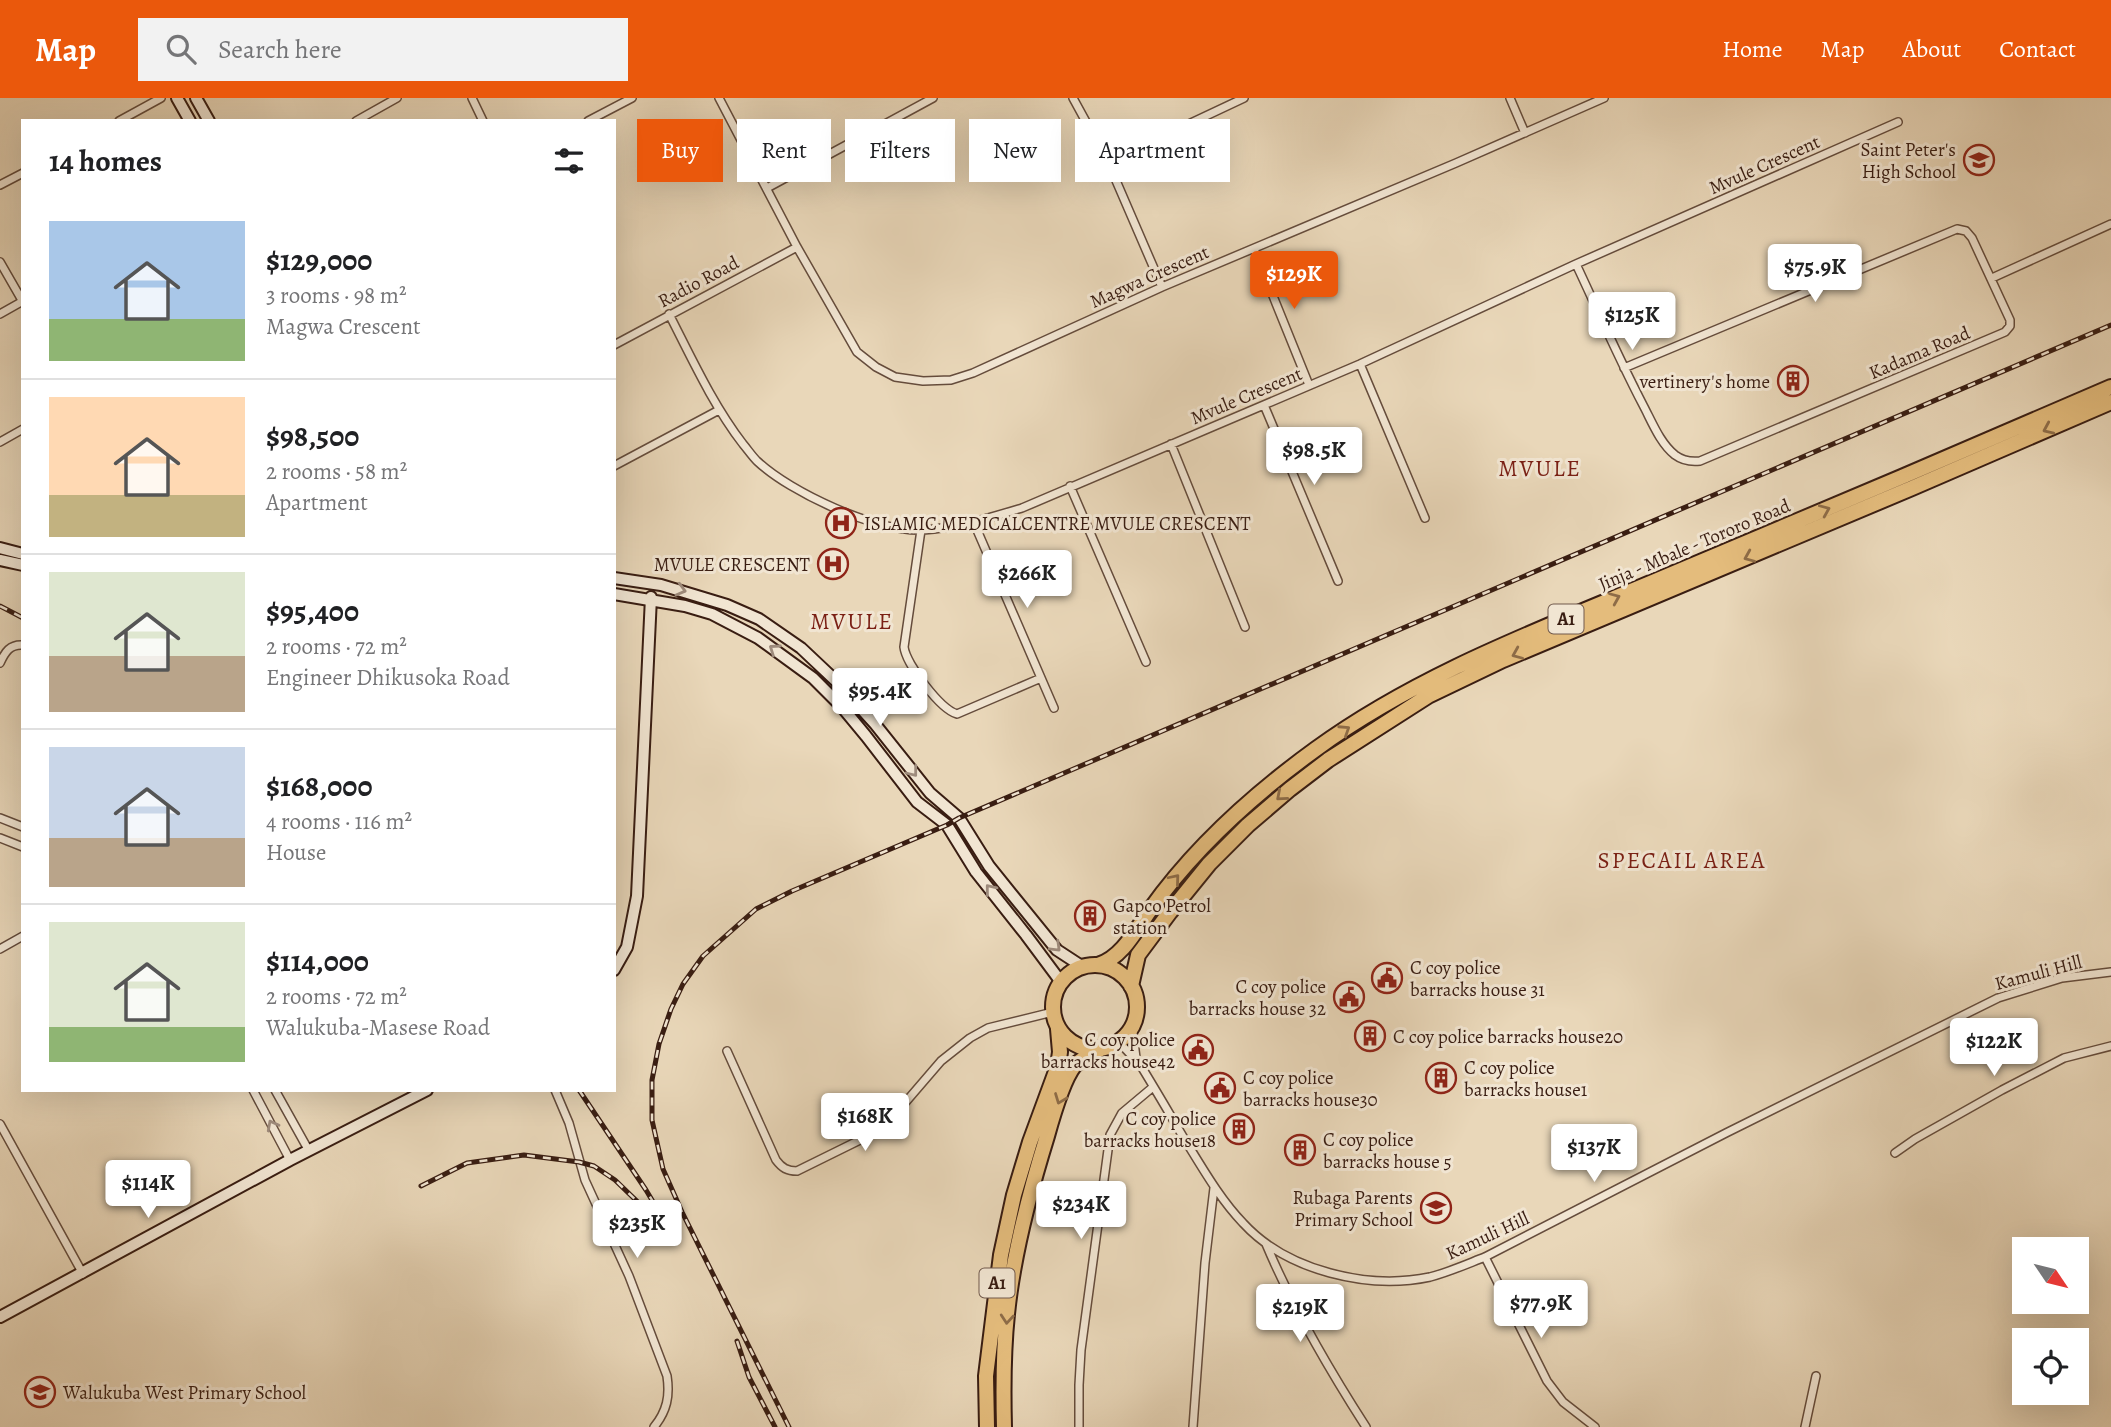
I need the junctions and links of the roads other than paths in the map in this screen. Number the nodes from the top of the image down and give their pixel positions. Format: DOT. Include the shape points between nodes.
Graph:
graph roads {
  1 [pos="161,98"];
  2 [pos="177,98"];
  3 [pos="196,98"];
  4 [pos="397,98"];
  5 [pos="472,98"];
  6 [pos="632,98"];
  7 [pos="719,98"];
  8 [pos="933,98"];
  9 [pos="1073,98"];
  10 [pos="1244,98"];
  11 [pos="1510,98"];
  12 [pos="1604,98"];
  13 [pos="123,119"];
  14 [pos="189,119"];
  15 [pos="208,119"];
  16 [pos="360,119"];
  17 [pos="482,119"];
  18 [pos="593,119"];
  19 [pos="1084,119"];
  20 [pos="1199,119"];
  21 [pos="1898,122"];
  22 [pos="1525,133"];
  23 [pos="21,174"];
  24 [pos="1117,182"];
  25 [pos="0,185"];
  26 [pos="767,188"];
  27 [pos="2111,224"];
  28 [pos="797,247"];
  29 [pos="1254,248"];
  30 [pos="0,262"];
  31 [pos="1576,264"];
  32 [pos="1992,278"];
  33 [pos="1162,287"];
  34 [pos="21,299"];
  35 [pos="21,303"];
  36 [pos="0,314"];
  37 [pos="669,314"];
  38 [pos="616,344"];
  39 [pos="1360,364"];
  40 [pos="1624,368"];
  41 [pos="1309,385"];
  42 [pos="2111,387"];
  43 [pos="2111,402"];
  44 [pos="1264,405"];
  45 [pos="719,410"];
  46 [pos="21,430"];
  47 [pos="0,442"];
  48 [pos="1171,444"];
  49 [pos="616,465"];
  50 [pos="1070,486"];
  51 [pos="1425,518"];
  52 [pos="974,523"];
  53 [pos="920,530"];
  54 [pos="0,548"];
  55 [pos="21,553"];
  56 [pos="0,560"];
  57 [pos="21,565"];
  58 [pos="616,578"];
  59 [pos="1338,581"];
  60 [pos="651,584"];
  61 [pos="616,594"];
  62 [pos="651,601"];
  63 [pos="1245,627"];
  64 [pos="21,645"];
  65 [pos="1146,662"];
  66 [pos="0,663"];
  67 [pos="1041,678"];
  68 [pos="1054,708"];
  69 [pos="0,818"];
  70 [pos="21,826"];
  71 [pos="0,838"];
  72 [pos="21,846"];
  73 [pos="21,937"];
  74 [pos="0,949"];
  75 [pos="1098,965"];
  76 [pos="616,966"];
  77 [pos="1083,967"];
  78 [pos="2111,972"];
  79 [pos="1060,982"];
  80 [pos="1131,986"];
  81 [pos="1053,1012"];
  82 [pos="1132,1026"];
  83 [pos="1058,1029"];
  84 [pos="1119,1042"];
  85 [pos="2111,1045"];
  86 [pos="1101,1049"];
  87 [pos="727,1051"];
  88 [pos="1136,1058"];
  89 [pos="1153,1087"];
  90 [pos="254,1092"];
  91 [pos="276,1092"];
  92 [pos="423,1092"];
  93 [pos="556,1092"];
  94 [pos="0,1124"];
  95 [pos="309,1151"];
  96 [pos="1895,1153"];
  97 [pos="290,1160"];
  98 [pos="1214,1188"];
  99 [pos="1266,1244"];
  100 [pos="1485,1257"];
  101 [pos="83,1273"];
  102 [pos="0,1317"];
  103 [pos="1816,1376"];
  104 [pos="653,1427"];
  105 [pos="987,1427"];
  106 [pos="1004,1427"];
  107 [pos="1079,1427"];
  108 [pos="1193,1427"];
  109 [pos="1366,1427"];
  110 [pos="1595,1427"];
  111 [pos="1805,1427"];
  1 -- 13 [label="street"];
  2 -- 14 [label="street"];
  3 -- 15 [label="street"];
  4 -- 16 [label="street"];
  5 -- 17 [label="street"];
  6 -- 18 [label="street"];
  7 -- 26 [label="street, Magwa Crescent"];
  8 -- 26 [label="street"];
  9 -- 19 [label="street"];
  10 -- 20 [label="street"];
  11 -- 22 [label="street"];
  12 -- 22 [label="street, Magwa Crescent"];
  21 -- 31 [label="street, Mvule Crescent"];
  22 -- 29 [label="street, Magwa Crescent"];
  23 -- 25 [label="street"];
  24 -- 33 [label="street"];
  26 -- 28 [label="street, Magwa Crescent"];
  27 -- 32 [label="street"];
  28 -- 33 [label="street, Magwa Crescent" via="857,352 895,377 923,381 973,373"];
  28 -- 37 [label="street, Radio Road"];
  29 -- 33 [label="street, Magwa Crescent"];
  29 -- 41 [label="street"];
  30 -- 34 [label="street"];
  31 -- 39 [label="street, Mvule Crescent"];
  31 -- 40 [label="street"];
  32 -- 40 [label="street, Kadama Road" via="1972,238 1957,229"];
  32 -- 40 [label="street, Kadama Road" via="2010,320 2005,332 1700,461 1684,461 1670,450"];
  35 -- 36 [label="street"];
  37 -- 38 [label="street, Radio Road"];
  37 -- 45 [label="street, Mvule Crescent"];
  39 -- 41 [label="street, Mvule Crescent"];
  39 -- 51 [label="street"];
  41 -- 44 [label="street, Mvule Crescent"];
  75 -- 42 [label="highway, Jinja - Mbale - Tororo Road / A1, one-way" via="1122,950 1194,857 1274,781 1317,748 1417,686 1493,649"];
  43 -- 80 [label="highway, Jinja - Mbale - Tororo Road / A1, one-way" via="1427,696 1328,760 1248,825 1209,864 1146,944"];
  44 -- 48 [label="street, Mvule Crescent"];
  44 -- 59 [label="street"];
  45 -- 49 [label="street"];
  45 -- 53 [label="street, Mvule Crescent" via="757,461 786,483 853,516"];
  46 -- 47 [label="street"];
  48 -- 50 [label="street, Mvule Crescent"];
  48 -- 63 [label="street"];
  50 -- 52 [label="street, Mvule Crescent"];
  50 -- 65 [label="street"];
  52 -- 53 [label="street, Mvule Crescent"];
  52 -- 67 [label="street"];
  53 -- 67 [label="street" via="904,647 909,663 931,691 957,714"];
  54 -- 55 [label="street"];
  56 -- 57 [label="street"];
  58 -- 60 [label="street"];
  60 -- 62 [label="street"];
  60 -- 77 [label="street, one-way" via="748,615 811,656 875,723 930,793 959,818 989,866 1057,950"];
  61 -- 62 [label="street"];
  62 -- 76 [label="street" via="637,896 627,947"];
  79 -- 62 [label="street, one-way" via="976,872 947,825 917,802 858,726 813,678 734,624 685,606"];
  64 -- 66 [label="street" via="9,648"];
  67 -- 68 [label="street"];
  69 -- 70 [label="street"];
  71 -- 72 [label="street"];
  73 -- 74 [label="street"];
  75 -- 77 [label="highway, A1"];
  75 -- 80 [label="highway" via="1123,975"];
  77 -- 79 [label="highway, A1"];
  78 -- 100 [label="street, Kamuli Hill" via="2062,978 1998,998"];
  79 -- 81 [label="highway, A1"];
  80 -- 82 [label="highway, A1" via="1137,1013"];
  81 -- 83 [label="highway, A1"];
  81 -- 87 [label="street" via="988,1028 970,1038 941,1061 898,1111 868,1136 797,1171 788,1171 776,1160"];
  82 -- 84 [label="highway, A1"];
  82 -- 88 [label="street, Kamuli Hill"];
  83 -- 86 [label="highway" via="1081,1048"];
  83 -- 105 [label="highway, A1" via="1058,1066 1018,1181 1001,1255 986,1376"];
  84 -- 86 [label="highway, A1"];
  84 -- 88 [label="street, Kamuli Hill"];
  85 -- 96 [label="street" via="2064,1058"];
  86 -- 106 [label="highway, A1, one-way" via="1070,1071 1036,1172 1007,1314"];
  88 -- 89 [label="street, Kamuli Hill"];
  89 -- 98 [label="street, Kamuli Hill"];
  89 -- 107 [label="street" via="1122,1113 1110,1135 1081,1350"];
  97 -- 90 [label="street, one-way"];
  91 -- 95 [label="street"];
  92 -- 95 [label="street"];
  93 -- 104 [label="street" via="585,1180 629,1276 667,1376 667,1406"];
  94 -- 101 [label="street"];
  95 -- 97 [label="street"];
  97 -- 101 [label="street"];
  98 -- 99 [label="street, Kamuli Hill"];
  98 -- 108 [label="street"];
  99 -- 100 [label="street, Kamuli Hill" via="1314,1268 1363,1280 1429,1277"];
  99 -- 109 [label="street" via="1284,1288"];
  100 -- 110 [label="street" via="1547,1381 1563,1402"];
  101 -- 102 [label="street"];
  103 -- 111 [label="street"];
}
